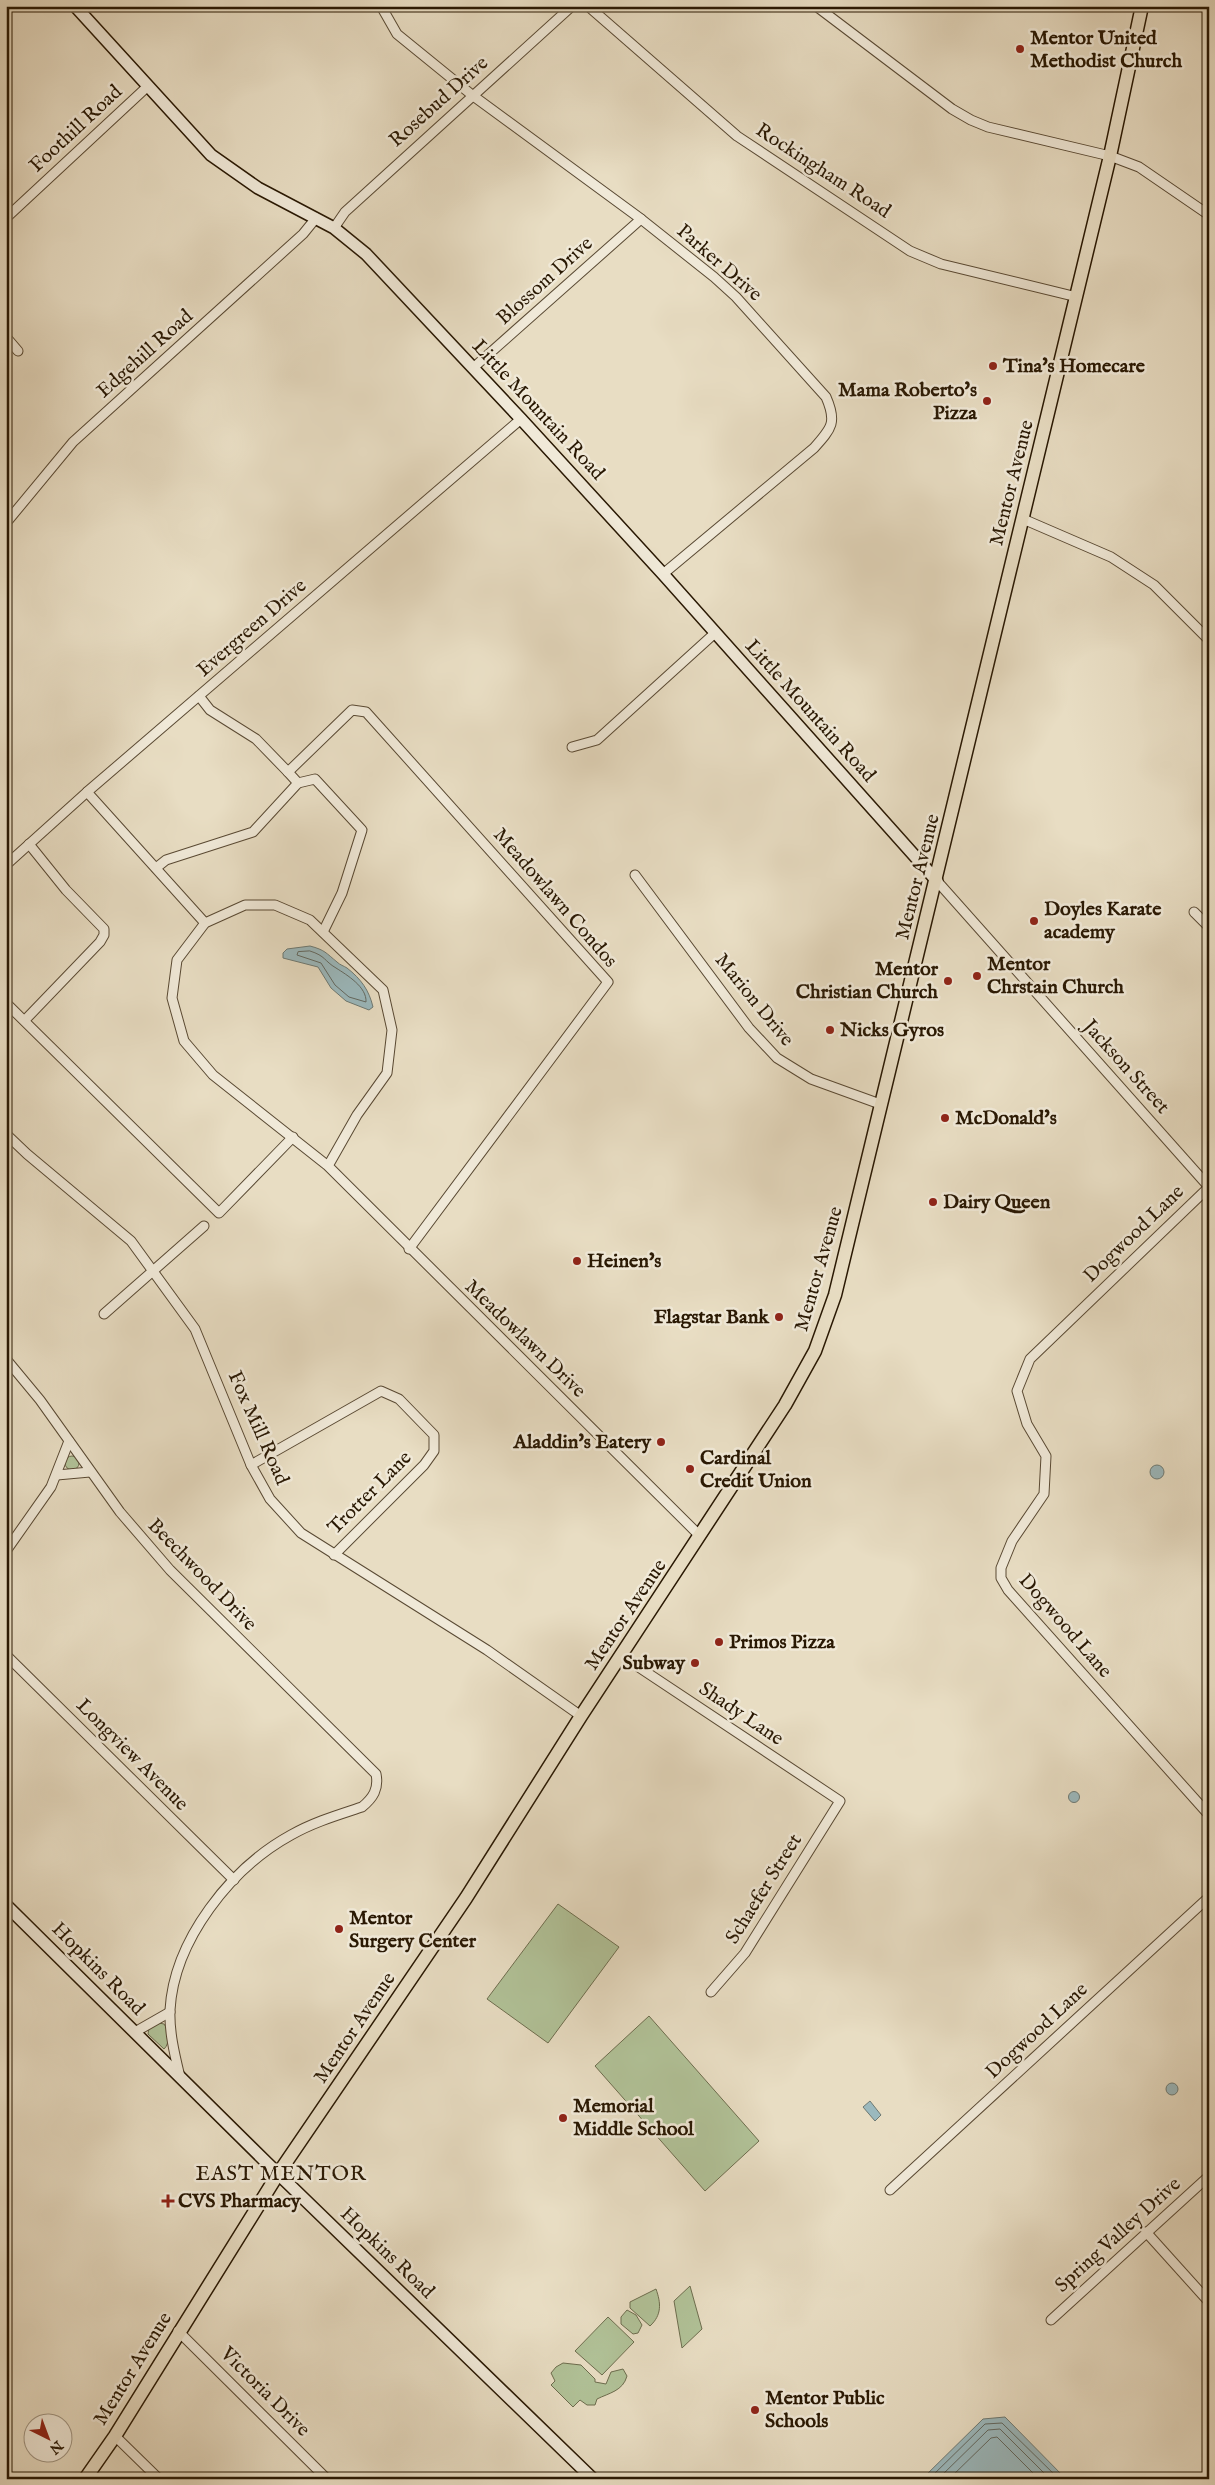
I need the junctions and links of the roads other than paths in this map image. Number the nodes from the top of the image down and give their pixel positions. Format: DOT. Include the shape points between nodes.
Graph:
graph roads {
  1 [pos="76,6"];
  2 [pos="381,6"];
  3 [pos="572,6"];
  4 [pos="588,6"];
  5 [pos="816,6"];
  6 [pos="1142,6"];
  7 [pos="148,86"];
  8 [pos="472,95"];
  9 [pos="1110,156"];
  10 [pos="1209,215"];
  11 [pos="6,218"];
  12 [pos="316,218"];
  13 [pos="641,219"];
  14 [pos="334,228"];
  15 [pos="1077,297"];
  16 [pos="6,337"];
  17 [pos="18,351"];
  18 [pos="474,368"];
  19 [pos="521,419"];
  20 [pos="1023,519"];
  21 [pos="6,523"];
  22 [pos="663,574"];
  23 [pos="715,632"];
  24 [pos="1209,640"];
  25 [pos="199,696"];
  26 [pos="572,748"];
  27 [pos="288,772"];
  28 [pos="298,783"];
  29 [pos="87,792"];
  30 [pos="29,844"];
  31 [pos="6,865"];
  32 [pos="156,868"];
  33 [pos="635,874"];
  34 [pos="937,882"];
  35 [pos="1194,912"];
  36 [pos="205,923"];
  37 [pos="1209,927"];
  38 [pos="323,932"];
  39 [pos="6,1003"];
  40 [pos="25,1020"];
  41 [pos="880,1104"];
  42 [pos="6,1134"];
  43 [pos="293,1137"];
  44 [pos="328,1166"];
  45 [pos="1209,1187"];
  46 [pos="204,1226"];
  47 [pos="409,1248"];
  48 [pos="154,1272"];
  49 [pos="104,1314"];
  50 [pos="6,1358"];
  51 [pos="69,1441"];
  52 [pos="251,1466"];
  53 [pos="90,1472"];
  54 [pos="57,1475"];
  55 [pos="700,1536"];
  56 [pos="6,1551"];
  57 [pos="334,1555"];
  58 [pos="6,1655"];
  59 [pos="622,1656"];
  60 [pos="581,1716"];
  61 [pos="840,1801"];
  62 [pos="1209,1815"];
  63 [pos="234,1880"];
  64 [pos="1209,1897"];
  65 [pos="6,1905"];
  66 [pos="712,1992"];
  67 [pos="170,2012"];
  68 [pos="134,2032"];
  69 [pos="180,2078"];
  70 [pos="278,2174"];
  71 [pos="1209,2176"];
  72 [pos="890,2190"];
  73 [pos="1146,2232"];
  74 [pos="1209,2302"];
  75 [pos="1051,2320"];
  76 [pos="178,2331"];
  77 [pos="115,2436"];
  78 [pos="85,2479"];
  79 [pos="159,2479"];
  80 [pos="327,2479"];
  81 [pos="593,2479"];
  1 -- 7 [label="street, Little Mountain Road"];
  2 -- 8 [label="street, Parker Drive" via="397,34"];
  3 -- 8 [label="street, Rosebud Drive"];
  4 -- 15 [label="street, Rockingham Road" via="737,136 910,251 941,264"];
  5 -- 9 [label="street" via="971,120"];
  6 -- 9 [label="main road, Mentor Avenue"];
  7 -- 11 [label="street, Foothill Road"];
  7 -- 12 [label="street, Little Mountain Road" via="211,155 258,188"];
  8 -- 13 [label="street, Parker Drive"];
  8 -- 14 [label="street, Rosebud Drive" via="345,212"];
  9 -- 10 [label="street" via="1139,168"];
  9 -- 15 [label="main road, Mentor Avenue"];
  12 -- 14 [label="street, Little Mountain Road"];
  12 -- 21 [label="street, Edgehill Road" via="303,234 73,442"];
  13 -- 18 [label="street, Blossom Drive"];
  13 -- 22 [label="street, Parker Drive" via="736,296 826,397 832,412 829,432 814,448"];
  14 -- 18 [label="street, Little Mountain Road" via="366,254"];
  15 -- 20 [label="main road, Mentor Avenue"];
  16 -- 17 [label="street"];
  18 -- 19 [label="street, Little Mountain Road"];
  19 -- 22 [label="street, Little Mountain Road"];
  19 -- 25 [label="street, Evergreen Drive"];
  20 -- 24 [label="street" via="1111,557 1154,585"];
  20 -- 34 [label="main road, Mentor Avenue"];
  22 -- 23 [label="street, Little Mountain Road"];
  23 -- 26 [label="street" via="597,740"];
  23 -- 34 [label="street, Little Mountain Road"];
  25 -- 27 [label="street" via="210,710 256,739"];
  25 -- 29 [label="street, Evergreen Drive"];
  27 -- 28 [label="street"];
  27 -- 47 [label="street, Meadowlawn Condos" via="352,710 366,712 608,982"];
  28 -- 32 [label="street" via="253,832 166,860"];
  28 -- 38 [label="street" via="315,779 362,830 342,893"];
  29 -- 30 [label="street, Evergreen Drive"];
  29 -- 32 [label="street"];
  30 -- 31 [label="street, Evergreen Drive"];
  30 -- 40 [label="street" via="66,890 98,922 104,935"];
  32 -- 36 [label="street"];
  33 -- 41 [label="street, Marion Drive" via="749,1028 777,1058 812,1080"];
  34 -- 41 [label="main road, Mentor Avenue"];
  34 -- 45 [label="street, Jackson Street"];
  35 -- 37 [label="street"];
  36 -- 38 [label="street, Meadowlawn Drive" via="244,905 275,905 310,920"];
  36 -- 43 [label="street, Meadowlawn Drive" via="177,960 172,998 184,1041 213,1075"];
  38 -- 44 [label="street, Meadowlawn Drive" via="384,990 392,1030 387,1073 358,1114"];
  39 -- 40 [label="street"];
  40 -- 43 [label="street" via="219,1213"];
  41 -- 55 [label="main road, Mentor Avenue" via="835,1295 815,1350 798,1384"];
  42 -- 48 [label="street, Fox Mill Road" via="131,1241"];
  43 -- 44 [label="street, Meadowlawn Drive"];
  44 -- 47 [label="street, Meadowlawn Drive"];
  45 -- 62 [label="street, Dogwood Lane" via="1030,1359 1017,1391 1027,1424 1046,1456 1044,1494 1012,1541 1001,1568 1001,1578 1008,1590"];
  46 -- 48 [label="street"];
  47 -- 55 [label="street, Meadowlawn Drive"];
  48 -- 49 [label="street"];
  48 -- 52 [label="street, Fox Mill Road" via="194,1329"];
  50 -- 51 [label="street, Beechwood Drive"];
  51 -- 53 [label="street, Beechwood Drive"];
  51 -- 54 [label="street"];
  52 -- 57 [label="street, Fox Mill Road" via="285,1518"];
  52 -- 57 [label="street, Trotter Lane" via="381,1391 399,1399 434,1435 434,1451 424,1465"];
  53 -- 54 [label="street"];
  53 -- 63 [label="street, Beechwood Drive" via="135,1531 192,1594 373,1769 378,1782 375,1792 362,1807 289,1836"];
  54 -- 56 [label="street"];
  55 -- 59 [label="main road, Mentor Avenue"];
  57 -- 60 [label="street, Fox Mill Road" via="487,1650"];
  58 -- 63 [label="street, Longview Avenue"];
  59 -- 60 [label="main road, Mentor Avenue"];
  59 -- 61 [label="street, Shady Lane"];
  60 -- 70 [label="main road, Mentor Avenue" via="466,1898"];
  61 -- 66 [label="street, Schaefer Street" via="745,1952"];
  63 -- 67 [label="street" via="206,1913 187,1946"];
  64 -- 72 [label="street, Dogwood Lane"];
  65 -- 68 [label="street, Hopkins Road"];
  67 -- 68 [label="street"];
  67 -- 69 [label="street"];
  68 -- 69 [label="street, Hopkins Road"];
  69 -- 70 [label="street, Hopkins Road"];
  70 -- 76 [label="main road, Mentor Avenue"];
  70 -- 81 [label="street, Hopkins Road"];
  71 -- 73 [label="street, Spring Valley Drive"];
  73 -- 74 [label="street"];
  73 -- 75 [label="street, Spring Valley Drive"];
  76 -- 77 [label="main road, Mentor Avenue"];
  76 -- 80 [label="street, Victoria Drive"];
  77 -- 78 [label="main road, Mentor Avenue"];
  77 -- 79 [label="street"];
}
